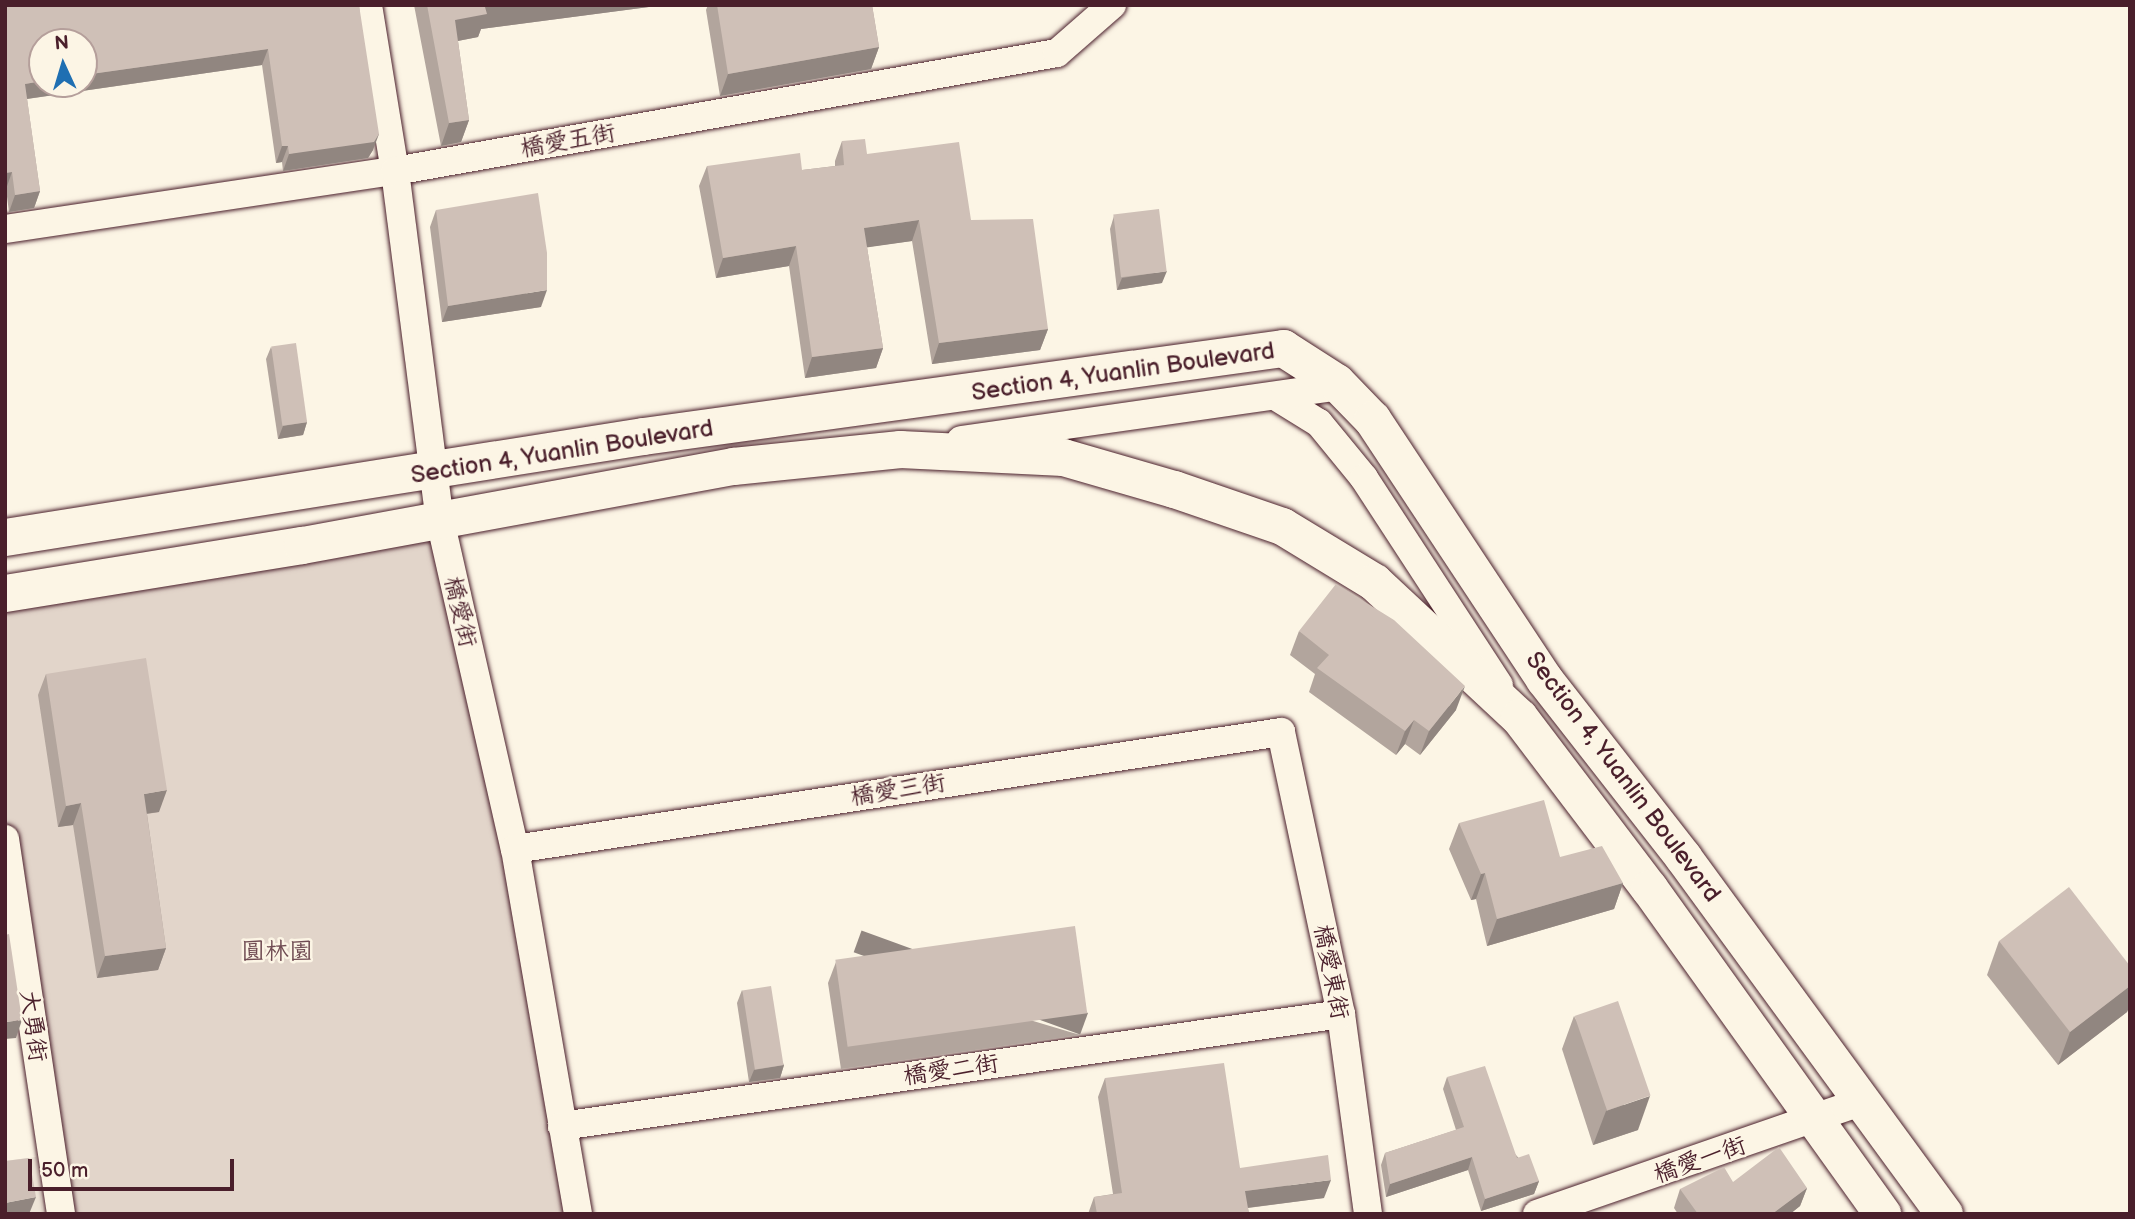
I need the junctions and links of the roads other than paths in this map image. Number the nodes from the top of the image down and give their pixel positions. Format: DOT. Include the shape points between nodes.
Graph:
graph roads {
  1 [pos="368,5"];
  2 [pos="1112,5"];
  3 [pos="395,171"];
  4 [pos="5,229"];
  5 [pos="1341,386"];
  6 [pos="1276,397"];
  7 [pos="900,449"];
  8 [pos="436,472"];
  9 [pos="440,520"];
  10 [pos="5,537"];
  11 [pos="5,593"];
  12 [pos="1519,717"];
  13 [pos="1281,732"];
  14 [pos="5,839"];
  15 [pos="515,849"];
  16 [pos="1341,1014"];
  17 [pos="1860,1102"];
  18 [pos="1817,1120"];
  19 [pos="562,1126"];
  20 [pos="1586,1207"];
  21 [pos="61,1214"];
  22 [pos="578,1214"];
  23 [pos="1368,1214"];
  24 [pos="1538,1214"];
  25 [pos="1882,1214"];
  26 [pos="1944,1214"];
  1 -- 3 [label="street, 橋愛街"];
  2 -- 3 [label="street, 橋愛五街" via="1057,53"];
  3 -- 4 [label="street, 橋愛五街"];
  3 -- 8 [label="street, 橋愛街"];
  5 -- 6 [label="street"];
  5 -- 8 [label="main road, Section 4, Yuanlin Boulevard" via="1283,348 643,436"];
  5 -- 17 [label="main road, Section 4, Yuanlin Boulevard" via="1372,419 1428,497 1544,679 1683,857"];
  6 -- 7 [label="street"];
  6 -- 12 [label="street" via="1319,423 1364,478"];
  7 -- 9 [label="main road, Section 4, Yuanlin Boulevard" via="733,466"];
  7 -- 12 [label="main road, Section 4, Yuanlin Boulevard" via="1063,457 1282,526 1374,582"];
  8 -- 9 [label="street, 橋愛街"];
  8 -- 10 [label="main road, Section 4, Yuanlin Boulevard"];
  9 -- 11 [label="main road, Section 4, Yuanlin Boulevard"];
  9 -- 15 [label="street, 橋愛街"];
  12 -- 18 [label="main road, Section 4, Yuanlin Boulevard"];
  13 -- 15 [label="street, 橋愛三街"];
  13 -- 16 [label="street, 橋愛東街"];
  14 -- 21 [label="street, 大勇街"];
  15 -- 19 [label="street, 橋愛街"];
  16 -- 19 [label="street, 橋愛二街"];
  16 -- 23 [label="street, 橋愛東街"];
  17 -- 18 [label="street, 橋愛一街"];
  17 -- 26 [label="main road, Section 4, Yuanlin Boulevard"];
  18 -- 20 [label="street, 橋愛一街"];
  18 -- 25 [label="main road, Section 4, Yuanlin Boulevard"];
  19 -- 22 [label="street, 橋愛街"];
  20 -- 24 [label="street, 橋愛一街"];
}
